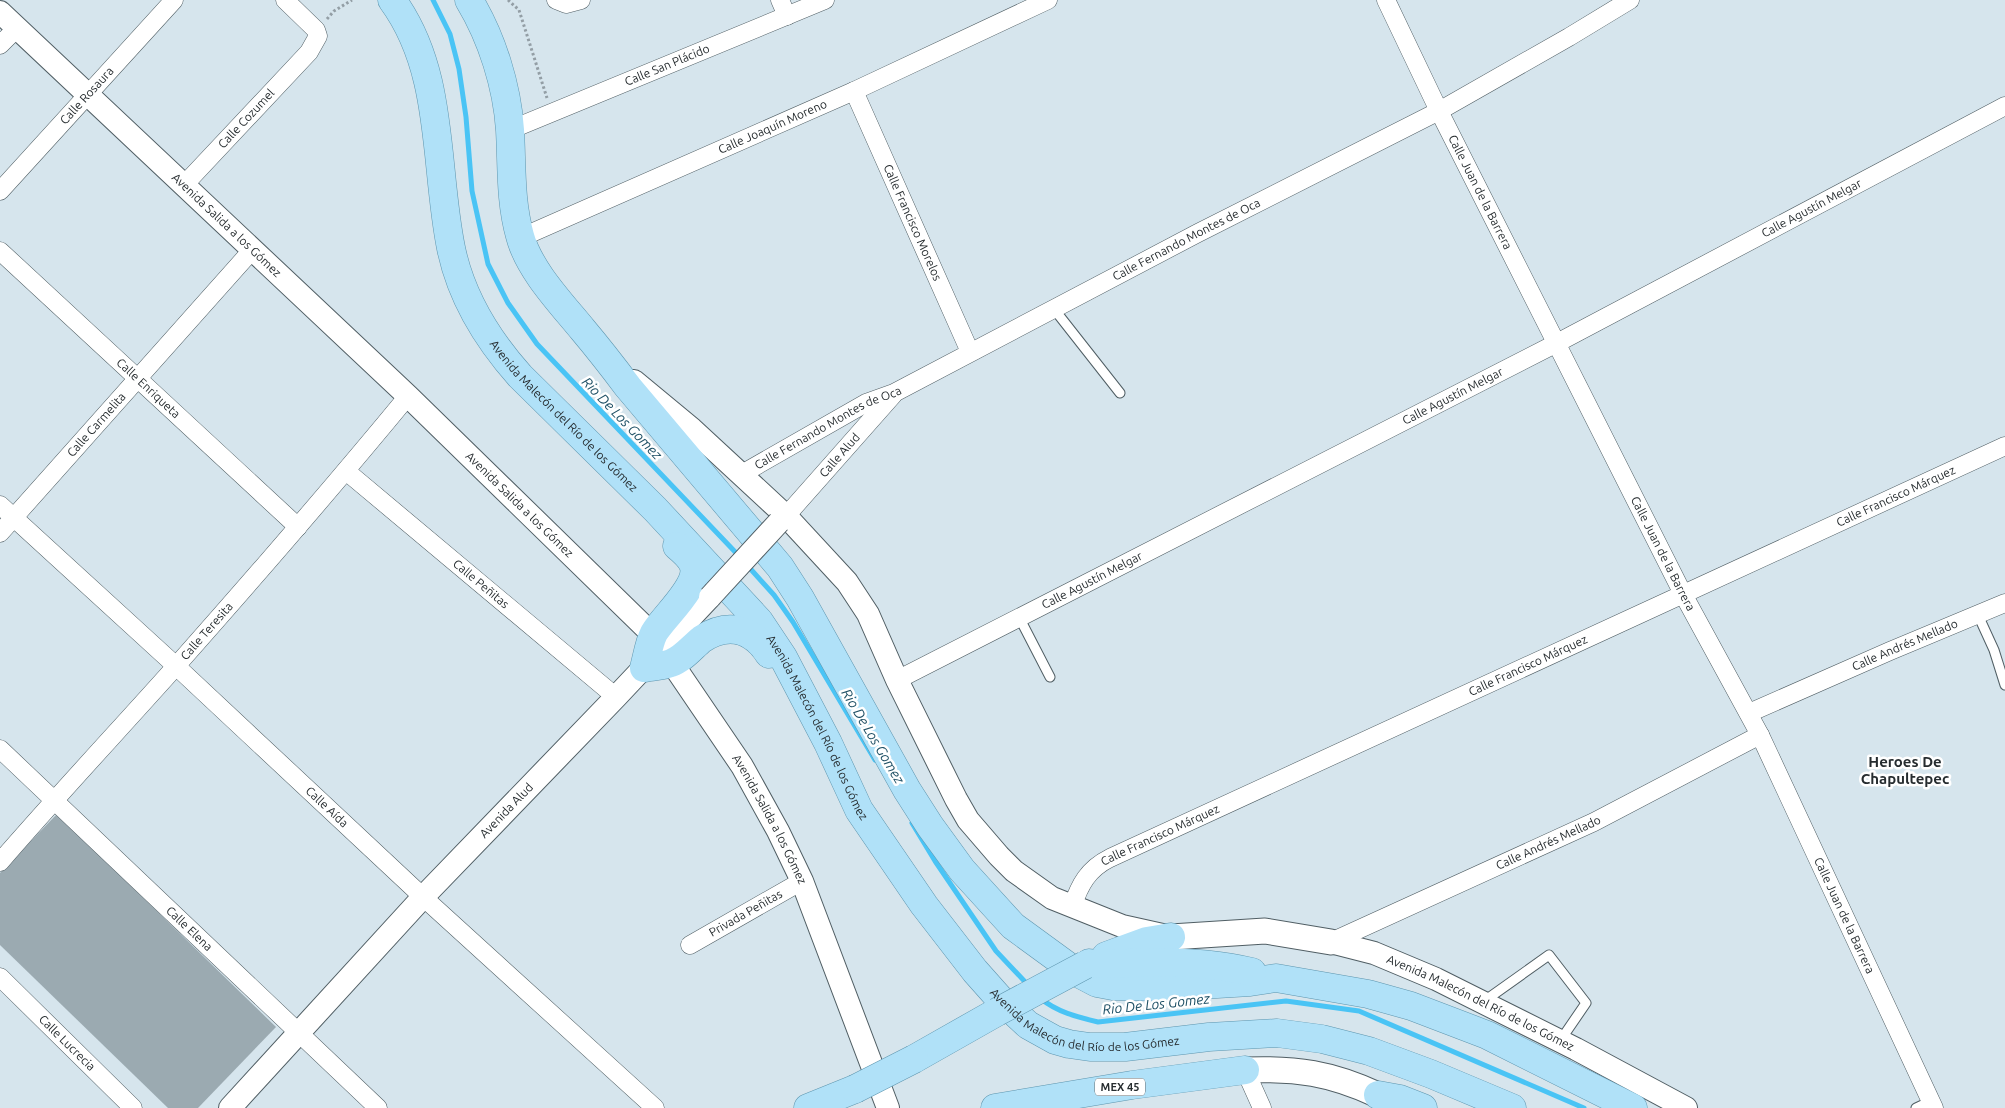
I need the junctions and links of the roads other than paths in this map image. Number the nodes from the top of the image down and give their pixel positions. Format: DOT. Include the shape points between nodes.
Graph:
graph roads {
  1 [pos="174,0"];
  2 [pos="285,0"];
  3 [pos="392,0"];
  4 [pos="469,0"];
  5 [pos="581,0"];
  6 [pos="780,0"];
  7 [pos="825,0"];
  8 [pos="1048,0"];
  9 [pos="1386,0"];
  10 [pos="1630,0"];
  11 [pos="559,1"];
  12 [pos="1022,5"];
  13 [pos="0,12"];
  14 [pos="787,16"];
  15 [pos="16,28"];
  16 [pos="0,45"];
  17 [pos="854,91"];
  18 [pos="87,95"];
  19 [pos="2005,106"];
  20 [pos="1439,111"];
  21 [pos="510,130"];
  22 [pos="184,185"];
  23 [pos="0,192"];
  24 [pos="520,238"];
  25 [pos="253,248"];
  26 [pos="0,251"];
  27 [pos="1054,309"];
  28 [pos="1557,343"];
  29 [pos="970,352"];
  30 [pos="608,360"];
  31 [pos="138,378"];
  32 [pos="894,393"];
  33 [pos="1120,393"];
  34 [pos="408,396"];
  35 [pos="560,416"];
  36 [pos="2005,446"];
  37 [pos="346,472"];
  38 [pos="740,475"];
  39 [pos="0,505"];
  40 [pos="14,518"];
  41 [pos="782,519"];
  42 [pos="298,527"];
  43 [pos="0,533"];
  44 [pos="1683,594"];
  45 [pos="2005,603"];
  46 [pos="1978,615"];
  47 [pos="1019,618"];
  48 [pos="658,654"];
  49 [pos="176,666"];
  50 [pos="1050,677"];
  51 [pos="897,680"];
  52 [pos="2005,685"];
  53 [pos="616,697"];
  54 [pos="1749,713"];
  55 [pos="1760,735"];
  56 [pos="0,749"];
  57 [pos="54,799"];
  58 [pos="859,810"];
  59 [pos="0,862"];
  60 [pos="802,881"];
  61 [pos="423,897"];
  62 [pos="1072,907"];
  63 [pos="1171,936"];
  64 [pos="1331,942"];
  65 [pos="690,945"];
  66 [pos="1087,964"];
  67 [pos="0,977"];
  68 [pos="1276,978"];
  69 [pos="1482,1002"];
  70 [pos="300,1033"];
  71 [pos="1560,1042"];
  72 [pos="1246,1070"];
  73 [pos="1378,1095"];
  74 [pos="1925,1106"];
  75 [pos="133,1108"];
  76 [pos="230,1108"];
  77 [pos="378,1108"];
  78 [pos="655,1108"];
  79 [pos="808,1108"];
  80 [pos="888,1108"];
  81 [pos="995,1108"];
  82 [pos="1262,1108"];
  83 [pos="1406,1108"];
  84 [pos="1423,1108"];
  85 [pos="1512,1108"];
  86 [pos="1633,1108"];
  87 [pos="1686,1108"];
  1 -- 18 [label="street, Calle Rosaura"];
  2 -- 22 [label="street, Calle Cozumel" via="316,30 318,36 309,52"];
  3 -- 35 [label="main road, Avenida Malecón del Río de los Gómez" via="407,22 429,82 451,249 463,288 473,311 502,356"];
  4 -- 21 [label="main road, Avenida Malecón del Río de los Gómez" via="492,49"];
  5 -- 11 [label="street" via="572,4"];
  6 -- 14 [label="street"];
  7 -- 14 [label="street, Calle San Plácido"];
  8 -- 12 [label="street, Calle Joaquín Moreno"];
  9 -- 20 [label="street, Calle Juan de la Barrera"];
  10 -- 20 [label="street, Calle Fernando Montes de Oca"];
  12 -- 17 [label="street, Calle Joaquín Moreno"];
  13 -- 15 [label="street, Avenida Salida a los Gómez"];
  14 -- 21 [label="street, Calle San Plácido"];
  15 -- 16 [label="street"];
  15 -- 18 [label="street, Avenida Salida a los Gómez"];
  17 -- 24 [label="street, Calle Joaquín Moreno"];
  17 -- 29 [label="street, Calle Francisco Morelos"];
  18 -- 22 [label="street, Avenida Salida a los Gómez"];
  18 -- 23 [label="street, Calle Rosaura"];
  19 -- 28 [label="street, Calle Agustín Melgar"];
  20 -- 27 [label="street, Calle Fernando Montes de Oca"];
  20 -- 28 [label="street, Calle Juan de la Barrera"];
  21 -- 24 [label="main road, Avenida Malecón del Río de los Gómez" via="513,209"];
  22 -- 25 [label="street, Avenida Salida a los Gómez"];
  24 -- 30 [label="main road, Avenida Malecón del Río de los Gómez" via="555,297"];
  25 -- 31 [label="street, Calle Carmelita"];
  25 -- 34 [label="street, Avenida Salida a los Gómez"];
  26 -- 31 [label="street, Calle Enriqueta"];
  27 -- 29 [label="street, Calle Fernando Montes de Oca"];
  27 -- 33 [label="lane"];
  28 -- 44 [label="street, Calle Juan de la Barrera"];
  28 -- 47 [label="street, Calle Agustín Melgar"];
  29 -- 32 [label="street, Calle Fernando Montes de Oca"];
  30 -- 38 [label="street, Avenida Malecón del Río de los Gómez" via="692,428"];
  30 -- 68 [label="main road, Avenida Malecón del Río de los Gómez" via="780,567 930,826 962,870 1013,926 1076,972 1113,986 1167,987"];
  31 -- 40 [label="street, Calle Carmelita"];
  31 -- 42 [label="street, Calle Enriqueta"];
  32 -- 38 [label="street, Calle Fernando Montes de Oca" via="866,403"];
  32 -- 41 [label="street, Calle Alud"];
  34 -- 37 [label="street, Calle Teresita"];
  34 -- 48 [label="street, Avenida Salida a los Gómez"];
  35 -- 48 [label="main road" via="580,450 693,564 690,586 665,616"];
  35 -- 58 [label="main road, Avenida Malecón del Río de los Gómez" via="656,509 759,621 783,658"];
  36 -- 44 [label="street, Calle Francisco Márquez"];
  37 -- 42 [label="street, Calle Teresita"];
  37 -- 53 [label="street, Calle Peñitas"];
  38 -- 41 [label="street, Avenida Malecón del Río de los Gómez"];
  39 -- 40 [label="street, Calle Aída"];
  40 -- 43 [label="street, Calle Carmelita"];
  40 -- 49 [label="street, Calle Aída"];
  41 -- 48 [label="street, Avenida Alud, bridge"];
  41 -- 51 [label="street, Avenida Malecón del Río de los Gómez" via="830,563 855,592"];
  42 -- 49 [label="street, Calle Teresita"];
  44 -- 54 [label="street, Calle Juan de la Barrera"];
  44 -- 62 [label="street, Calle Francisco Márquez" via="1098,864 1082,881"];
  45 -- 46 [label="street, Calle Andrés Mellado"];
  46 -- 52 [label="lane"];
  46 -- 54 [label="street, Calle Andrés Mellado"];
  47 -- 50 [label="lane"];
  47 -- 51 [label="street, Calle Agustín Melgar"];
  48 -- 53 [label="street, Avenida Alud"];
  48 -- 58 [label="main road" via="716,632 744,631 755,638 768,652 822,758"];
  48 -- 60 [label="street, Avenida Salida a los Gómez" via="751,780"];
  49 -- 57 [label="street, Calle Teresita"];
  49 -- 61 [label="street, Calle Aída"];
  51 -- 62 [label="street, Avenida Malecón del Río de los Gómez" via="968,820 1014,872 1042,892"];
  53 -- 61 [label="street, Avenida Alud"];
  54 -- 55 [label="street, Calle Juan de la Barrera"];
  55 -- 64 [label="street, Calle Andrés Mellado" via="1594,822"];
  55 -- 74 [label="street, Calle Juan de la Barrera"];
  56 -- 57 [label="street, Calle Elena"];
  57 -- 59 [label="street, Calle Teresita"];
  57 -- 70 [label="street, Calle Elena"];
  58 -- 85 [label="main road, Avenida Malecón del Río de los Gómez" via="924,905 975,971 1028,1025 1055,1040 1090,1047 1115,1047 1277,1032 1300,1035 1369,1051"];
  60 -- 65 [label="street, Privada Peñitas"];
  60 -- 80 [label="street, Avenida Salida a los Gómez"];
  61 -- 70 [label="street, Avenida Alud"];
  61 -- 78 [label="street, Calle Aída"];
  62 -- 63 [label="street, Avenida Malecón del Río de los Gómez" via="1122,926"];
  63 -- 64 [label="main road, Avenida Malecón del Río de los Gómez" via="1264,931"];
  63 -- 66 [label="main road" via="1118,950"];
  64 -- 69 [label="street, Avenida Malecón del Río de los Gómez" via="1374,953"];
  66 -- 68 [label="main road" via="1212,964"];
  66 -- 79 [label="main road, bridge" via="914,1059"];
  67 -- 75 [label="street, Calle Lucrecia"];
  68 -- 86 [label="main road, Avenida Malecón del Río de los Gómez" via="1368,994 1411,1006 1487,1035"];
  69 -- 71 [label="street, Avenida Malecón del Río de los Gómez"];
  69 -- 71 [label="lane" via="1549,955 1586,1003"];
  70 -- 76 [label="street, Avenida Alud"];
  70 -- 77 [label="street, Calle Elena"];
  71 -- 87 [label="street, Avenida Malecón del Río de los Gómez"];
  72 -- 73 [label="main road, MEX 45" via="1277,1069 1325,1075"];
  72 -- 81 [label="main road, MEX 45"];
  72 -- 82 [label="street"];
  73 -- 83 [label="street, MEX 45"];
  73 -- 84 [label="main road"];
}
